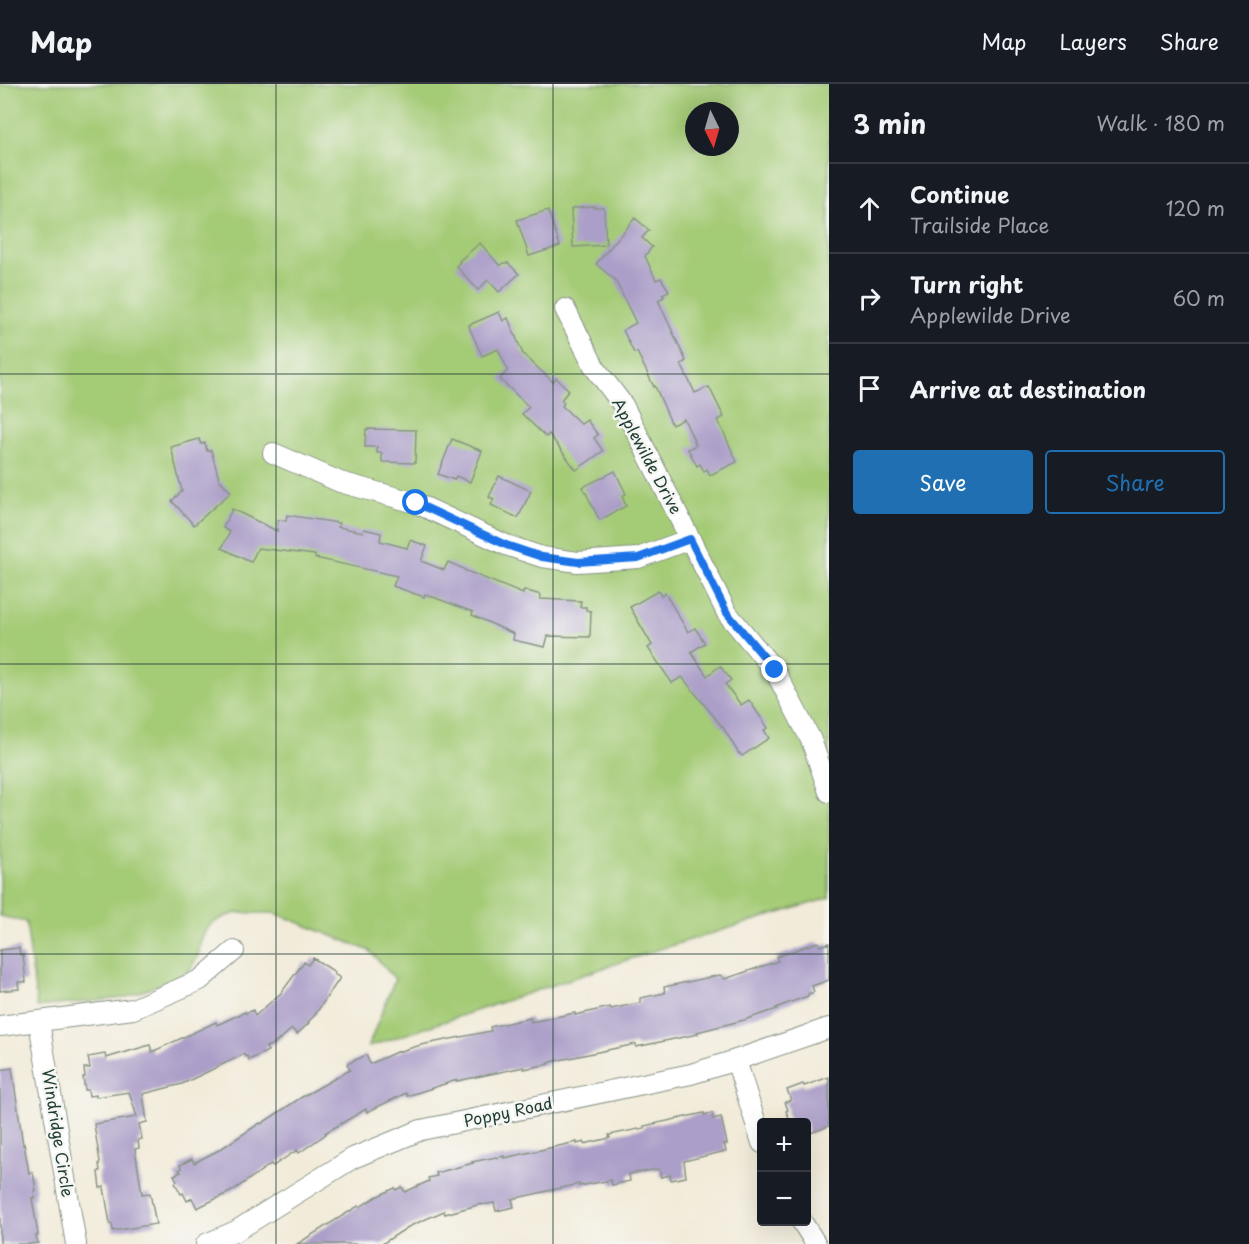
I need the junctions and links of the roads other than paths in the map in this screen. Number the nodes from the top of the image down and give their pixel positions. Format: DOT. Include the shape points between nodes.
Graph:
graph roads {
  1 [pos="565,309"];
  2 [pos="273,453"];
  3 [pos="690,539"];
  4 [pos="829,792"];
  5 [pos="234,951"];
  6 [pos="39,1022"];
  7 [pos="0,1026"];
  8 [pos="829,1028"];
  9 [pos="736,1060"];
  10 [pos="757,1127"];
  11 [pos="805,1226"];
  12 [pos="76,1244"];
  13 [pos="206,1244"];
  14 [pos="816,1244"];
  1 -- 3 [label="street, Applewilde Drive" via="595,368 623,405"];
  2 -- 3 [label="street" via="340,482 416,503 506,545 542,557 578,562 638,558"];
  3 -- 4 [label="street, Applewilde Drive" via="727,613 775,670 811,740"];
  5 -- 6 [label="street" via="200,980 133,1009"];
  6 -- 7 [label="street"];
  6 -- 12 [label="street, Windridge Circle"];
  8 -- 9 [label="street, Poppy Road"];
  9 -- 10 [label="street"];
  9 -- 13 [label="street, Poppy Road" via="691,1074 421,1130 353,1158 236,1231"];
  11 -- 14 [label="street"];
}
